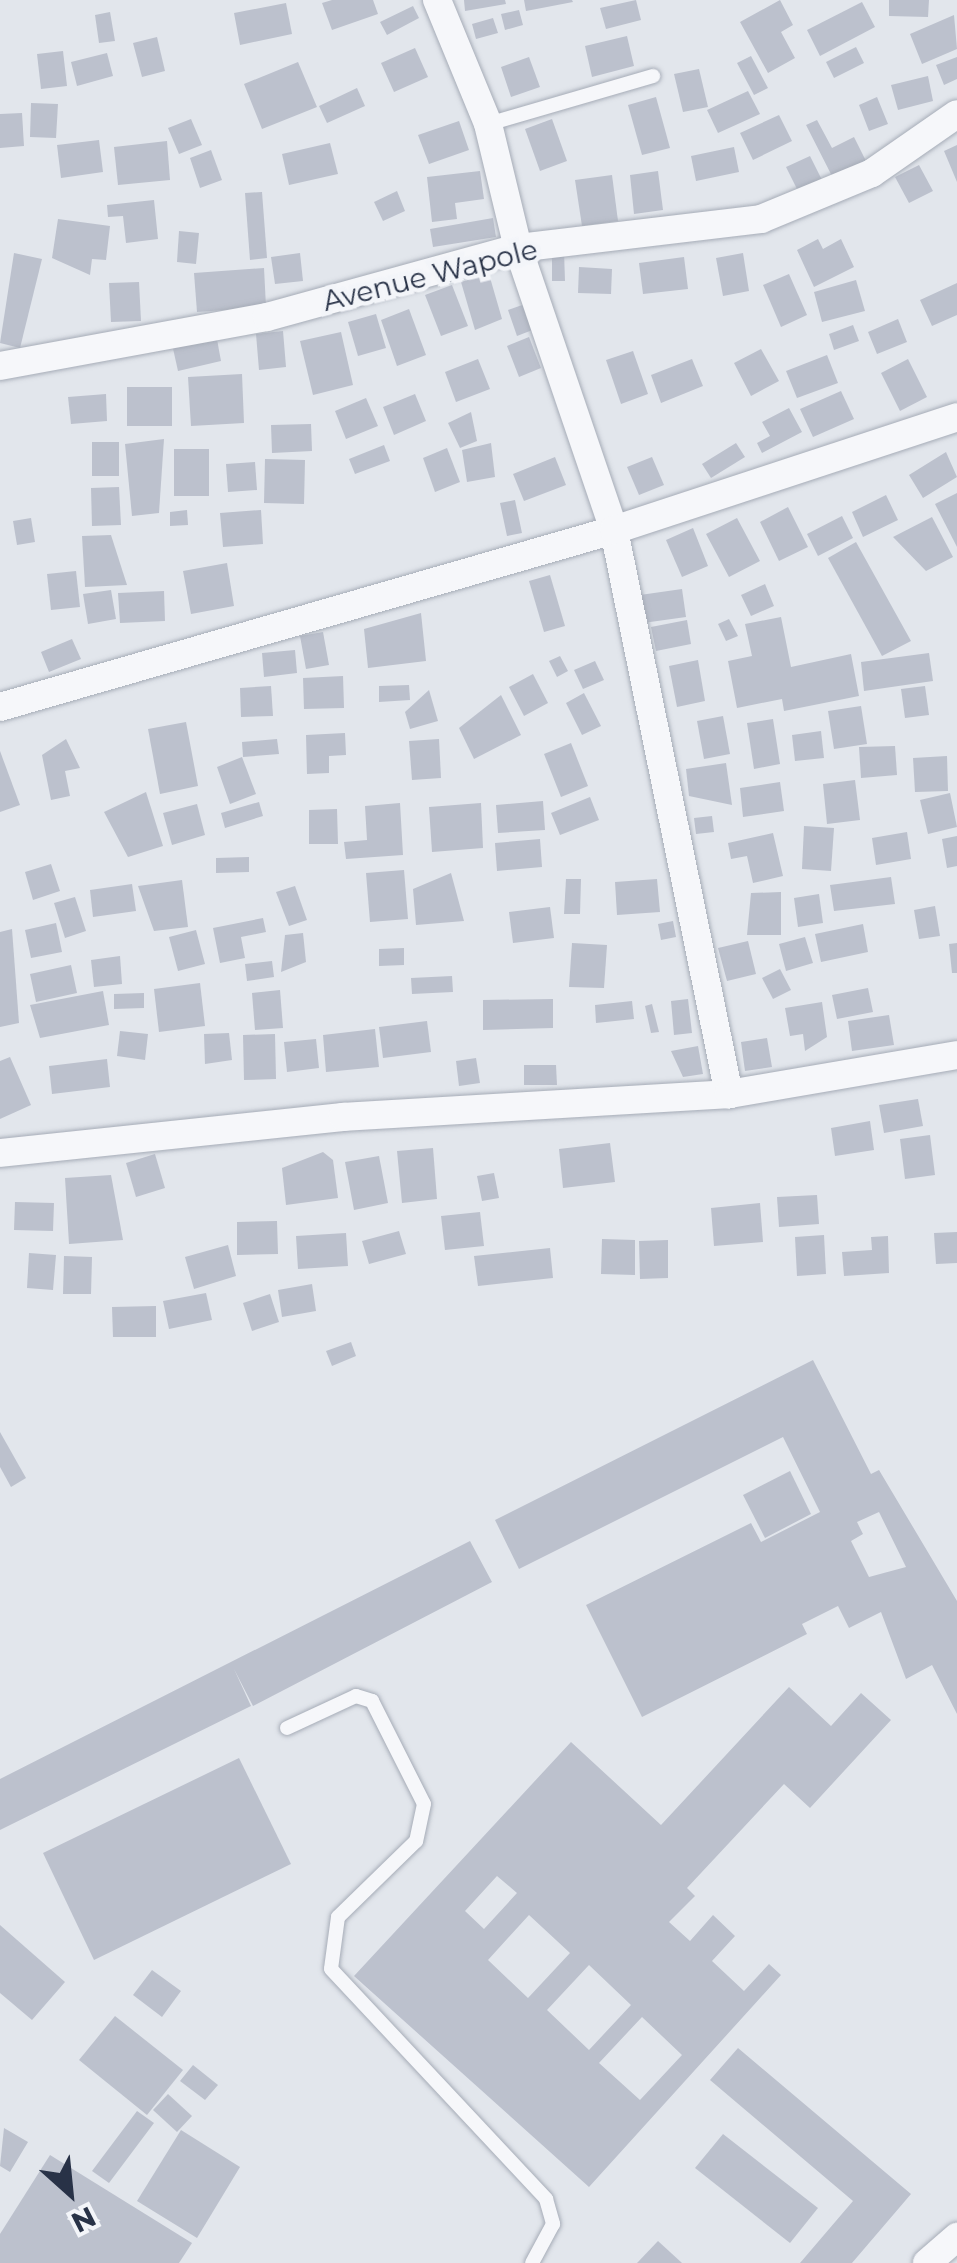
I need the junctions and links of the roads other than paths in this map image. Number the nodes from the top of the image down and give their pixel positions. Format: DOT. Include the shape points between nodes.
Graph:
graph roads {
  1 [pos="437,0"];
  2 [pos="653,76"];
  3 [pos="957,114"];
  4 [pos="488,124"];
  5 [pos="518,248"];
  6 [pos="0,366"];
  7 [pos="957,417"];
  8 [pos="614,530"];
  9 [pos="0,707"];
  10 [pos="957,1055"];
  11 [pos="728,1094"];
  12 [pos="0,1153"];
  13 [pos="287,1728"];
  14 [pos="957,2237"];
  15 [pos="532,2263"];
  16 [pos="927,2263"];
  1 -- 4 [label="street"];
  2 -- 4 [label="lane"];
  3 -- 5 [label="street, Avenue Wapole" via="872,172 760,220"];
  4 -- 5 [label="street"];
  5 -- 6 [label="street, Avenue Wapole" via="266,317"];
  5 -- 8 [label="street"];
  7 -- 8 [label="street"];
  8 -- 9 [label="street"];
  8 -- 11 [label="street"];
  10 -- 11 [label="street"];
  11 -- 12 [label="street" via="343,1117"];
  13 -- 15 [label="lane" via="356,1696 372,1701 424,1804 416,1841 338,1918 331,1969 546,2199 553,2224"];
  14 -- 16 [label="street"];
}
